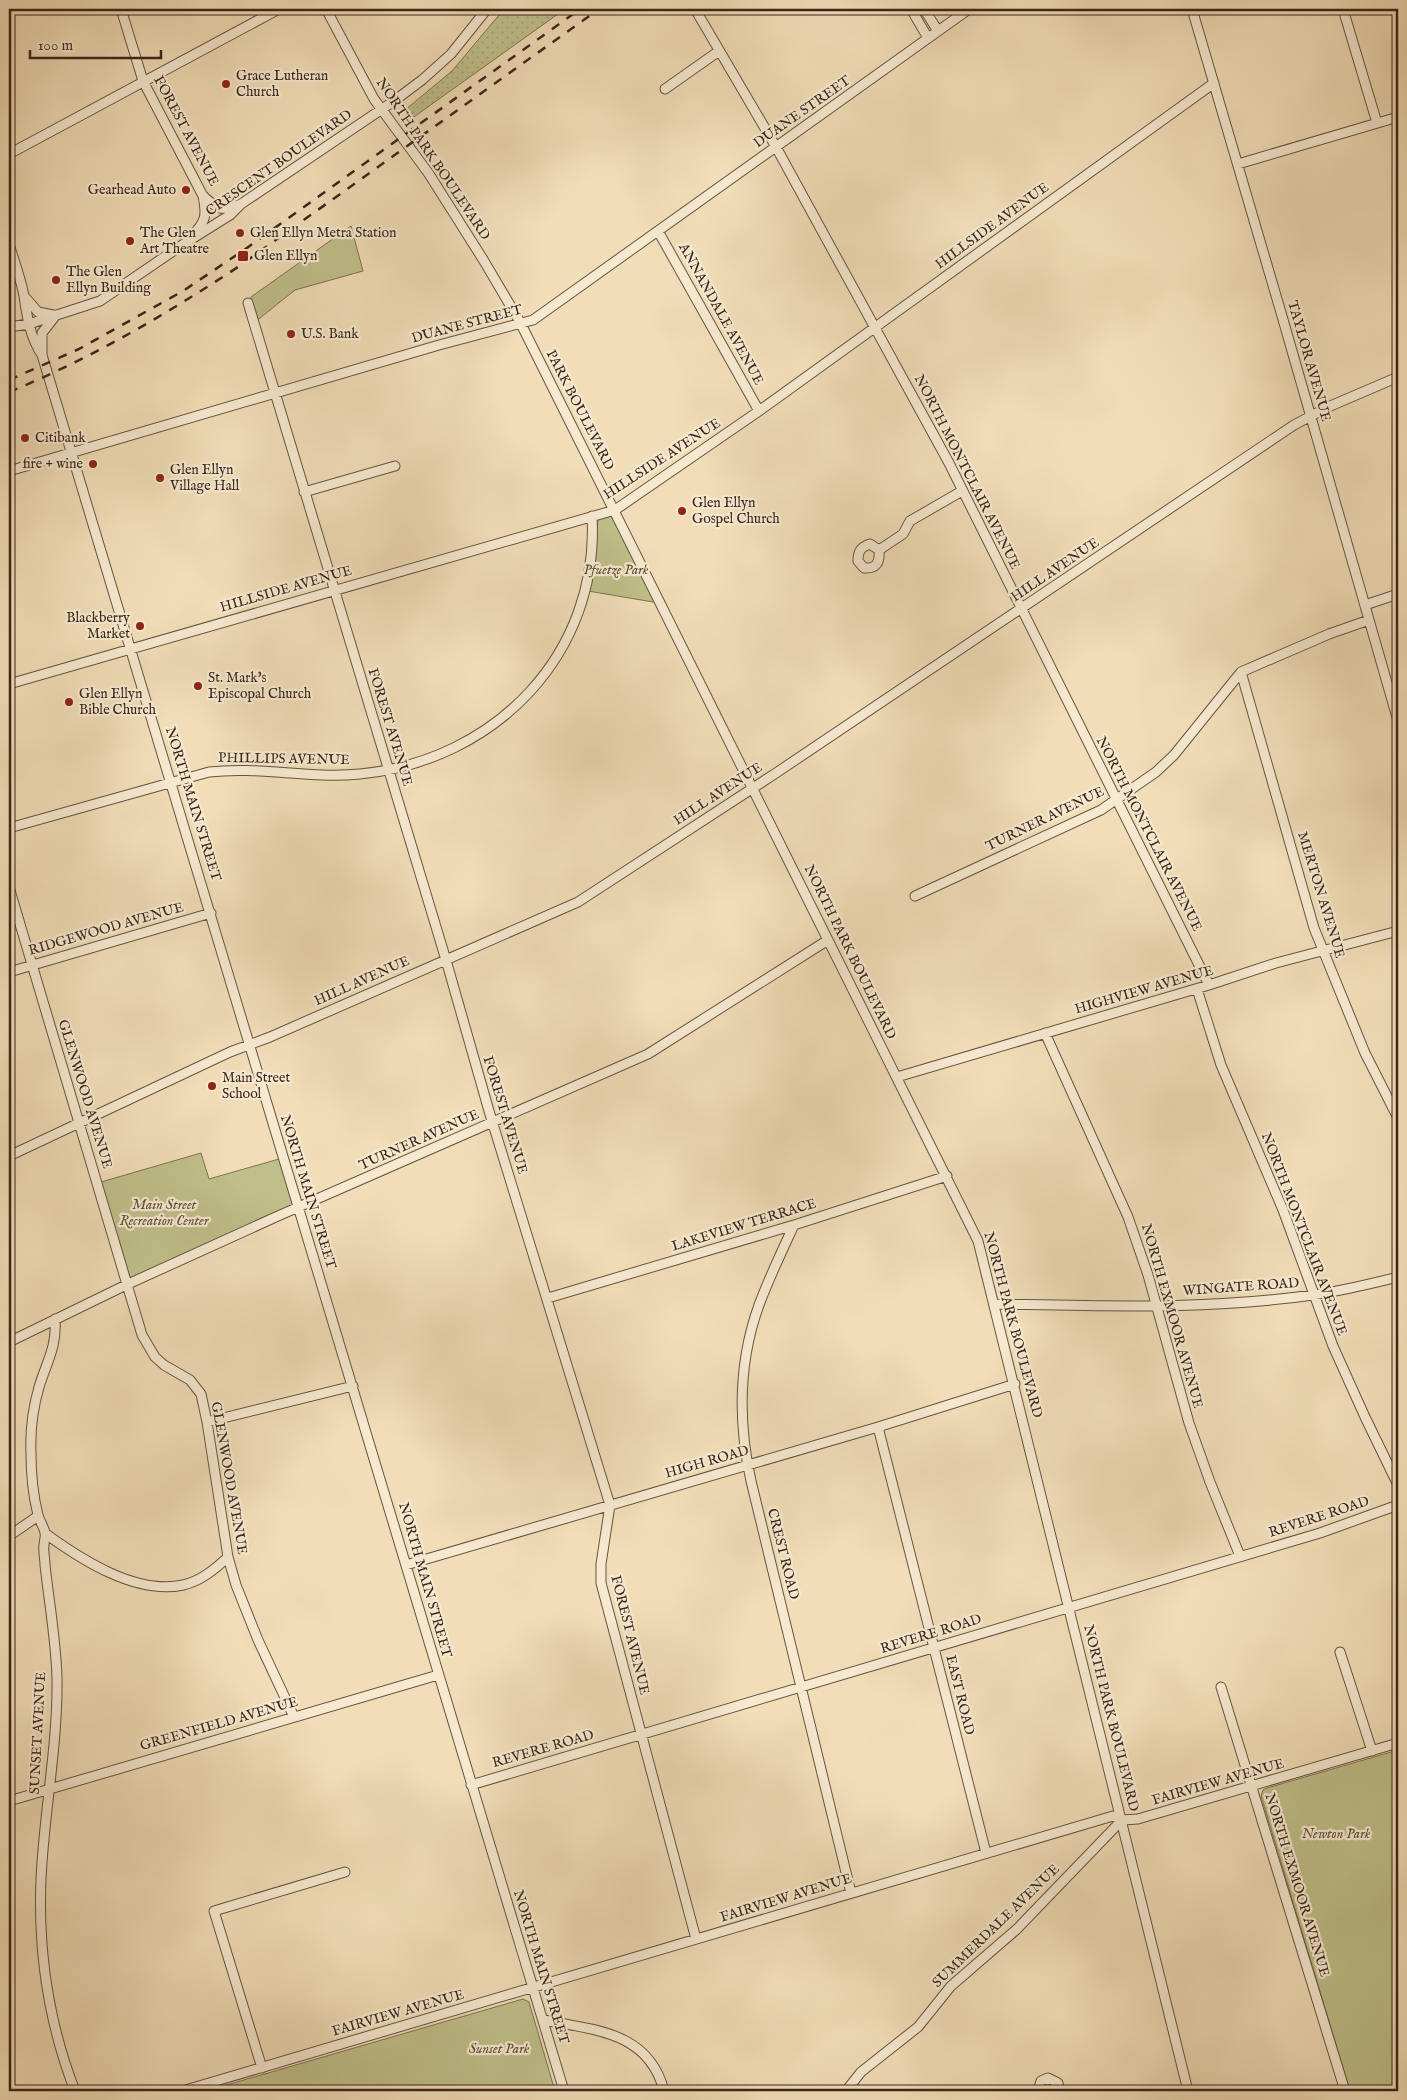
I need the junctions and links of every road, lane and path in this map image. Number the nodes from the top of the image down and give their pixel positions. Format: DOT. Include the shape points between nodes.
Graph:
graph roads {
  1 [pos="121,9"];
  2 [pos="278,9"];
  3 [pos="326,9"];
  4 [pos="488,9"];
  5 [pos="695,9"];
  6 [pos="911,9"];
  7 [pos="924,9"];
  8 [pos="969,9"];
  9 [pos="1192,9"];
  10 [pos="1343,9"];
  11 [pos="938,32"];
  12 [pos="928,38"];
  13 [pos="719,51"];
  14 [pos="143,81"];
  15 [pos="1214,83"];
  16 [pos="664,89"];
  17 [pos="382,108"];
  18 [pos="1398,117"];
  19 [pos="1377,123"];
  20 [pos="776,147"];
  21 [pos="9,154"];
  22 [pos="1238,164"];
  23 [pos="203,196"];
  24 [pos="241,204"];
  25 [pos="658,231"];
  26 [pos="9,244"];
  27 [pos="182,245"];
  28 [pos="24,296"];
  29 [pos="248,303"];
  30 [pos="56,315"];
  31 [pos="520,322"];
  32 [pos="29,324"];
  33 [pos="9,327"];
  34 [pos="875,327"];
  35 [pos="42,355"];
  36 [pos="1398,377"];
  37 [pos="274,394"];
  38 [pos="759,411"];
  39 [pos="1311,416"];
  40 [pos="71,452"];
  41 [pos="394,466"];
  42 [pos="9,470"];
  43 [pos="962,491"];
  44 [pos="304,492"];
  45 [pos="615,510"];
  46 [pos="592,516"];
  47 [pos="880,550"];
  48 [pos="334,590"];
  49 [pos="1398,594"];
  50 [pos="1365,605"];
  51 [pos="1021,609"];
  52 [pos="1369,620"];
  53 [pos="130,649"];
  54 [pos="1242,672"];
  55 [pos="9,684"];
  56 [pos="1398,721"];
  57 [pos="389,770"];
  58 [pos="172,781"];
  59 [pos="752,787"];
  60 [pos="1116,799"];
  61 [pos="9,828"];
  62 [pos="9,887"];
  63 [pos="915,896"];
  64 [pos="211,913"];
  65 [pos="1398,931"];
  66 [pos="828,940"];
  67 [pos="1323,952"];
  68 [pos="446,960"];
  69 [pos="32,965"];
  70 [pos="9,972"];
  71 [pos="1209,985"];
  72 [pos="1198,989"];
  73 [pos="1045,1033"];
  74 [pos="250,1044"];
  75 [pos="897,1077"];
  76 [pos="1398,1118"];
  77 [pos="492,1122"];
  78 [pos="80,1123"];
  79 [pos="9,1156"];
  80 [pos="947,1176"];
  81 [pos="297,1208"];
  82 [pos="794,1225"];
  83 [pos="1398,1277"];
  84 [pos="126,1285"];
  85 [pos="1314,1295"];
  86 [pos="548,1298"];
  87 [pos="995,1304"];
  88 [pos="1156,1306"];
  89 [pos="55,1319"];
  90 [pos="9,1342"];
  91 [pos="1015,1384"];
  92 [pos="353,1386"];
  93 [pos="207,1422"];
  94 [pos="878,1427"];
  95 [pos="747,1465"];
  96 [pos="1398,1484"];
  97 [pos="610,1505"];
  98 [pos="1398,1505"];
  99 [pos="38,1516"];
  100 [pos="46,1534"];
  101 [pos="9,1536"];
  102 [pos="1240,1556"];
  103 [pos="228,1557"];
  104 [pos="406,1565"];
  105 [pos="1070,1606"];
  106 [pos="934,1649"];
  107 [pos="1340,1652"];
  108 [pos="438,1675"];
  109 [pos="1221,1687"];
  110 [pos="801,1688"];
  111 [pos="294,1717"];
  112 [pos="641,1735"];
  113 [pos="1398,1743"];
  114 [pos="1372,1751"];
  115 [pos="471,1785"];
  116 [pos="1252,1786"];
  117 [pos="50,1789"];
  118 [pos="9,1800"];
  119 [pos="1122,1820"];
  120 [pos="986,1853"];
  121 [pos="345,1872"];
  122 [pos="851,1893"];
  123 [pos="696,1939"];
  124 [pos="533,1988"];
  125 [pos="544,2020"];
  126 [pos="262,2068"];
  127 [pos="74,2091"];
  128 [pos="182,2091"];
  129 [pos="564,2091"];
  130 [pos="664,2091"];
  131 [pos="846,2091"];
  132 [pos="1038,2091"];
  133 [pos="1060,2091"];
  134 [pos="1188,2091"];
  135 [pos="1345,2091"];
  1 -- 14 [label="street, FOREST AVENUE"];
  2 -- 14 [label="street"];
  3 -- 17 [label="street, NORTH PARK BOULEVARD" via="374,99"];
  4 -- 17 [label="street, CRESCENT BOULEVARD" via="438,67"];
  5 -- 13 [label="street, NORTH MONTCLAIR AVENUE"];
  6 -- 12 [label="street"];
  7 -- 11 [label="street"];
  8 -- 11 [label="street, DUANE STREET"];
  9 -- 15 [label="street, TAYLOR AVENUE"];
  10 -- 19 [label="street"];
  11 -- 12 [label="street, DUANE STREET"];
  12 -- 20 [label="street, DUANE STREET"];
  13 -- 16 [label="street"];
  13 -- 20 [label="street, NORTH MONTCLAIR AVENUE"];
  14 -- 21 [label="street"];
  14 -- 23 [label="street, FOREST AVENUE"];
  15 -- 22 [label="street, TAYLOR AVENUE"];
  15 -- 34 [label="street, HILLSIDE AVENUE"];
  17 -- 24 [label="street, CRESCENT BOULEVARD"];
  17 -- 31 [label="street, NORTH PARK BOULEVARD" via="429,174"];
  18 -- 19 [label="street"];
  19 -- 22 [label="street"];
  20 -- 25 [label="street, DUANE STREET"];
  20 -- 34 [label="street, NORTH MONTCLAIR AVENUE"];
  22 -- 39 [label="street, TAYLOR AVENUE"];
  23 -- 24 [label="street, FOREST AVENUE" via="220,209"];
  23 -- 27 [label="street" via="205,220"];
  24 -- 27 [label="street, CRESCENT BOULEVARD" via="230,215"];
  25 -- 31 [label="street, DUANE STREET" via="533,320"];
  25 -- 38 [label="street, ANNANDALE AVENUE"];
  26 -- 28 [label="street, NORTH MAIN STREET"];
  27 -- 30 [label="street, CRESCENT BOULEVARD" via="100,301"];
  28 -- 30 [label="street" via="38,312"];
  28 -- 32 [label="street, NORTH MAIN STREET"];
  29 -- 37 [label="street, FOREST AVENUE"];
  30 -- 32 [label="street, CRESCENT BOULEVARD"];
  30 -- 35 [label="street" via="42,333"];
  31 -- 37 [label="street, DUANE STREET"];
  31 -- 45 [label="street, PARK BOULEVARD"];
  32 -- 33 [label="street, CRESCENT BOULEVARD"];
  32 -- 35 [label="street, NORTH MAIN STREET"];
  34 -- 38 [label="street, HILLSIDE AVENUE"];
  34 -- 43 [label="street, NORTH MONTCLAIR AVENUE"];
  35 -- 40 [label="street, NORTH MAIN STREET"];
  36 -- 39 [label="street, HILL AVENUE"];
  37 -- 40 [label="street, DUANE STREET"];
  37 -- 44 [label="street, FOREST AVENUE"];
  38 -- 45 [label="street, HILLSIDE AVENUE"];
  39 -- 50 [label="street, TAYLOR AVENUE"];
  39 -- 51 [label="street, HILL AVENUE"];
  40 -- 42 [label="street, DUANE STREET"];
  40 -- 53 [label="street, NORTH MAIN STREET"];
  41 -- 44 [label="street"];
  43 -- 47 [label="street" via="910,521 903,534"];
  43 -- 51 [label="street, NORTH MONTCLAIR AVENUE"];
  44 -- 48 [label="street, FOREST AVENUE"];
  45 -- 46 [label="street, HILLSIDE AVENUE"];
  45 -- 59 [label="street, NORTH PARK BOULEVARD"];
  46 -- 48 [label="street, HILLSIDE AVENUE"];
  46 -- 57 [label="street, PHILLIPS AVENUE" via="593,543 580,607 561,651 540,680 507,715 470,740 432,757"];
  48 -- 53 [label="street, HILLSIDE AVENUE"];
  48 -- 57 [label="street, FOREST AVENUE"];
  49 -- 50 [label="street"];
  50 -- 52 [label="street, TAYLOR AVENUE"];
  51 -- 59 [label="street, HILL AVENUE"];
  51 -- 60 [label="street, NORTH MONTCLAIR AVENUE"];
  52 -- 54 [label="street, TURNER AVENUE"];
  52 -- 56 [label="street, TAYLOR AVENUE"];
  53 -- 55 [label="street, HILLSIDE AVENUE"];
  53 -- 58 [label="street, NORTH MAIN STREET"];
  54 -- 60 [label="street, TURNER AVENUE" via="1174,756"];
  54 -- 67 [label="street, MERTON AVENUE"];
  57 -- 58 [label="street, PHILLIPS AVENUE" via="330,776 234,770"];
  57 -- 68 [label="street, FOREST AVENUE"];
  58 -- 61 [label="street, PHILLIPS AVENUE"];
  58 -- 64 [label="street, NORTH MAIN STREET"];
  59 -- 66 [label="street, NORTH PARK BOULEVARD"];
  59 -- 68 [label="street, HILL AVENUE" via="578,902"];
  60 -- 63 [label="street, TURNER AVENUE" via="1101,810"];
  60 -- 71 [label="street, NORTH MONTCLAIR AVENUE"];
  62 -- 69 [label="street, GLENWOOD AVENUE"];
  64 -- 69 [label="street, RIDGEWOOD AVENUE"];
  64 -- 74 [label="street, NORTH MAIN STREET"];
  65 -- 67 [label="street, HIGHVIEW AVENUE"];
  66 -- 75 [label="street, NORTH PARK BOULEVARD"];
  66 -- 77 [label="street, TURNER AVENUE" via="648,1054"];
  67 -- 71 [label="street, HIGHVIEW AVENUE" via="1276,963"];
  67 -- 76 [label="street, MERTON AVENUE" via="1365,1054"];
  68 -- 74 [label="street, HILL AVENUE"];
  68 -- 77 [label="street, FOREST AVENUE"];
  69 -- 70 [label="street, RIDGEWOOD AVENUE"];
  69 -- 78 [label="street, GLENWOOD AVENUE"];
  71 -- 72 [label="street, HIGHVIEW AVENUE"];
  72 -- 73 [label="street, HIGHVIEW AVENUE"];
  72 -- 85 [label="street, NORTH MONTCLAIR AVENUE" via="1224,1072 1283,1210"];
  73 -- 75 [label="street, HIGHVIEW AVENUE"];
  73 -- 88 [label="street, NORTH EXMOOR AVENUE" via="1128,1217"];
  74 -- 78 [label="street, HILL AVENUE"];
  74 -- 81 [label="street, NORTH MAIN STREET"];
  75 -- 80 [label="street, NORTH PARK BOULEVARD"];
  77 -- 81 [label="street, TURNER AVENUE"];
  77 -- 86 [label="street, FOREST AVENUE"];
  78 -- 79 [label="street, HILL AVENUE"];
  78 -- 84 [label="street, GLENWOOD AVENUE"];
  80 -- 82 [label="street, LAKEVIEW TERRACE"];
  80 -- 87 [label="street, NORTH PARK BOULEVARD" via="978,1241"];
  81 -- 84 [label="street, TURNER AVENUE"];
  81 -- 92 [label="street, NORTH MAIN STREET"];
  82 -- 86 [label="street, LAKEVIEW TERRACE"];
  82 -- 95 [label="street, CREST ROAD" via="759,1306 746,1357 741,1405"];
  83 -- 85 [label="street, WINGATE ROAD"];
  84 -- 89 [label="street, TURNER AVENUE"];
  84 -- 93 [label="street, GLENWOOD AVENUE" via="148,1348 164,1365 190,1380 200,1394"];
  85 -- 88 [label="street, WINGATE ROAD" via="1236,1303"];
  85 -- 96 [label="street, NORTH MONTCLAIR AVENUE" via="1355,1396"];
  86 -- 97 [label="street, FOREST AVENUE"];
  87 -- 88 [label="street, WINGATE ROAD"];
  87 -- 91 [label="street, NORTH PARK BOULEVARD"];
  88 -- 102 [label="street, NORTH EXMOOR AVENUE" via="1189,1423"];
  89 -- 90 [label="street, TURNER AVENUE"];
  89 -- 99 [label="street, SUNSET AVENUE" via="56,1335 38,1389 32,1421 30,1453"];
  91 -- 94 [label="street, HIGH ROAD"];
  91 -- 105 [label="street, NORTH PARK BOULEVARD"];
  92 -- 93 [label="street"];
  92 -- 104 [label="street, NORTH MAIN STREET"];
  93 -- 103 [label="street, GLENWOOD AVENUE"];
  94 -- 95 [label="street, HIGH ROAD"];
  94 -- 106 [label="street, EAST ROAD"];
  95 -- 97 [label="street, HIGH ROAD"];
  95 -- 110 [label="street, CREST ROAD"];
  97 -- 104 [label="street, HIGH ROAD"];
  97 -- 112 [label="street, FOREST AVENUE" via="600,1583"];
  98 -- 102 [label="street, REVERE ROAD" via="1320,1533"];
  99 -- 100 [label="street, SUNSET AVENUE"];
  99 -- 101 [label="street"];
  100 -- 103 [label="street" via="98,1568 154,1586 193,1582 206,1576"];
  100 -- 117 [label="street, SUNSET AVENUE" via="43,1547 57,1677"];
  102 -- 105 [label="street, REVERE ROAD"];
  103 -- 111 [label="street, GLENWOOD AVENUE" via="252,1626"];
  104 -- 108 [label="street, NORTH MAIN STREET"];
  105 -- 106 [label="street, REVERE ROAD"];
  105 -- 119 [label="street, NORTH PARK BOULEVARD"];
  106 -- 110 [label="street, REVERE ROAD"];
  106 -- 120 [label="street, EAST ROAD"];
  107 -- 114 [label="street"];
  108 -- 111 [label="street, GREENFIELD AVENUE"];
  108 -- 115 [label="street, NORTH MAIN STREET"];
  109 -- 116 [label="street, NORTH EXMOOR AVENUE"];
  110 -- 112 [label="street, REVERE ROAD"];
  110 -- 122 [label="street, CREST ROAD"];
  111 -- 117 [label="street, GREENFIELD AVENUE"];
  112 -- 115 [label="street, REVERE ROAD"];
  112 -- 123 [label="street, FOREST AVENUE"];
  113 -- 114 [label="street, FAIRVIEW AVENUE"];
  114 -- 116 [label="street, FAIRVIEW AVENUE"];
  115 -- 124 [label="street, NORTH MAIN STREET"];
  116 -- 119 [label="street, FAIRVIEW AVENUE" via="1138,1819"];
  116 -- 135 [label="street, NORTH EXMOOR AVENUE"];
  117 -- 118 [label="street, GREENFIELD AVENUE"];
  117 -- 127 [label="street, SUNSET AVENUE" via="41,1879 42,1947 56,2029"];
  119 -- 120 [label="street, FAIRVIEW AVENUE" via="1113,1816"];
  119 -- 131 [label="street, SUMMERDALE AVENUE" via="1017,1929 951,1986 918,2028 861,2072"];
  119 -- 134 [label="street, NORTH PARK BOULEVARD"];
  120 -- 122 [label="street, FAIRVIEW AVENUE"];
  121 -- 126 [label="street" via="214,1911"];
  122 -- 123 [label="street, FAIRVIEW AVENUE"];
  123 -- 124 [label="street, FAIRVIEW AVENUE"];
  124 -- 125 [label="street, NORTH MAIN STREET"];
  124 -- 126 [label="street, FAIRVIEW AVENUE"];
  125 -- 129 [label="street, NORTH MAIN STREET"];
  125 -- 130 [label="street" via="601,2032 635,2044 653,2064"];
  126 -- 128 [label="street, FAIRVIEW AVENUE"];
  132 -- 133 [label="street" via="1039,2084 1048,2078 1058,2083"];
}
